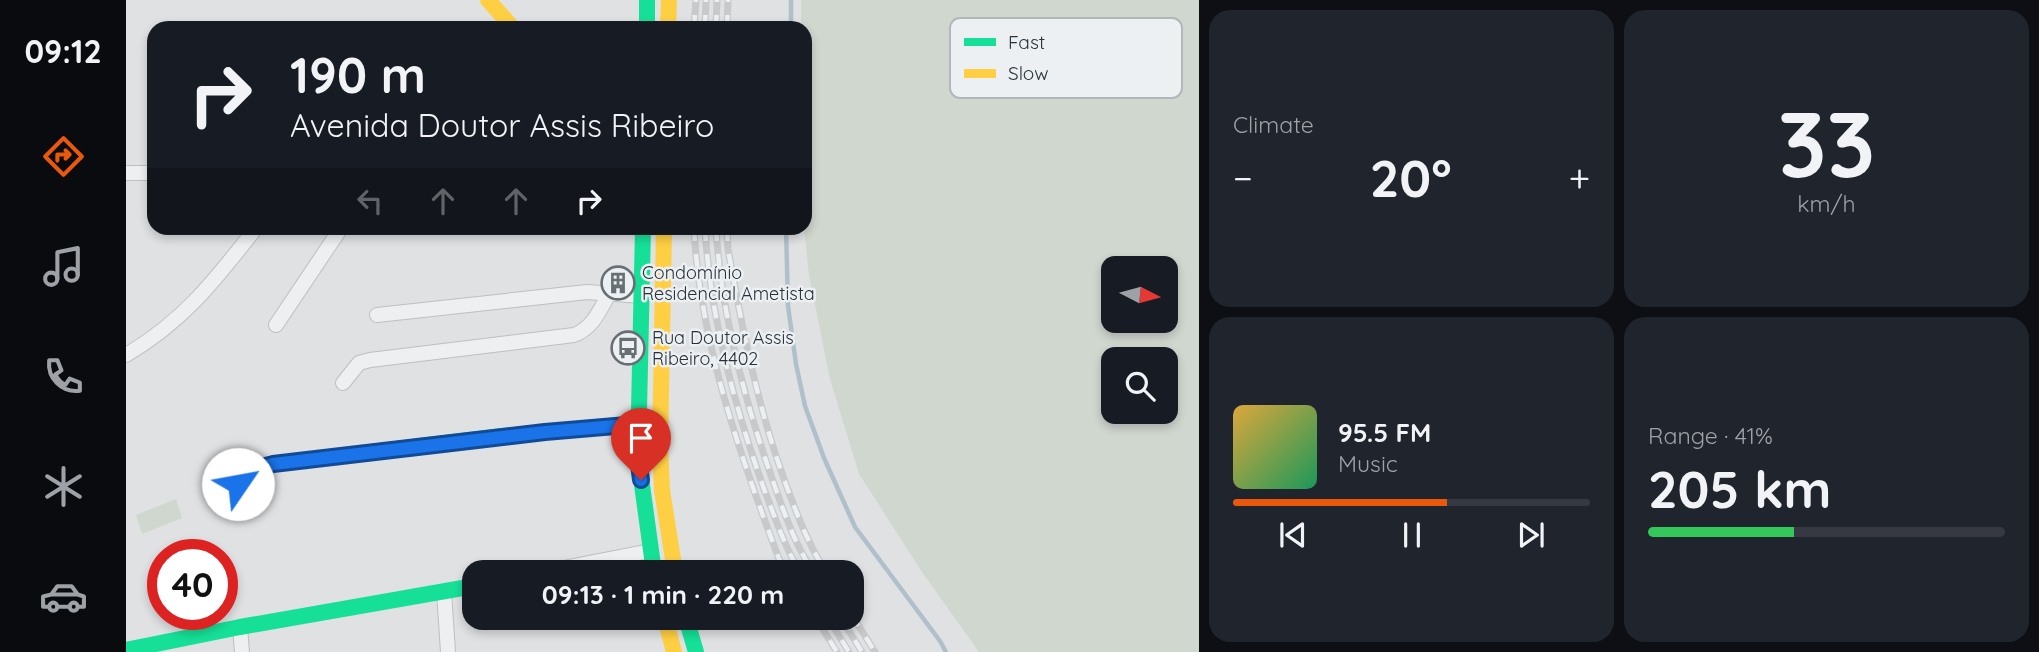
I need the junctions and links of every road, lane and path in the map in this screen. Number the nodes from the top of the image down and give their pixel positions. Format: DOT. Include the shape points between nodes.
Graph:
graph roads {
  1 [pos="488,0"];
  2 [pos="647,0"];
  3 [pos="668,0"];
  4 [pos="507,21"];
  5 [pos="647,21"];
  6 [pos="668,21"];
  7 [pos="126,173"];
  8 [pos="147,173"];
  9 [pos="250,235"];
  10 [pos="336,235"];
  11 [pos="633,235"];
  12 [pos="643,235"];
  13 [pos="664,235"];
  14 [pos="643,263"];
  15 [pos="609,294"];
  16 [pos="642,296"];
  17 [pos="377,315"];
  18 [pos="276,325"];
  19 [pos="126,355"];
  20 [pos="343,383"];
  21 [pos="639,424"];
  22 [pos="251,499"];
  23 [pos="650,551"];
  24 [pos="604,560"];
  25 [pos="652,560"];
  26 [pos="673,560"];
  27 [pos="462,588"];
  28 [pos="444,592"];
  29 [pos="240,627"];
  30 [pos="668,630"];
  31 [pos="690,630"];
  32 [pos="126,650"];
  33 [pos="242,652"];
  34 [pos="447,652"];
  35 [pos="674,652"];
  36 [pos="696,652"];
  1 -- 4 [label="street"];
  2 -- 5 [label="street"];
  3 -- 6 [label="street"];
  7 -- 8 [label="street"];
  9 -- 19 [label="street" via="181,316"];
  10 -- 18 [label="street"];
  11 -- 14 [label="street"];
  12 -- 14 [label="street"];
  13 -- 26 [label="street" via="661,458"];
  14 -- 16 [label="street"];
  15 -- 16 [label="street"];
  15 -- 17 [label="street" via="586,292"];
  15 -- 20 [label="street" via="592,323 574,335 370,360 359,363"];
  16 -- 21 [label="street"];
  21 -- 22 [label="street" via="273,464 240,478 240,490"];
  21 -- 23 [label="street" via="638,456"];
  23 -- 24 [label="street"];
  23 -- 25 [label="street"];
  27 -- 28 [label="street"];
  28 -- 29 [label="street"];
  28 -- 34 [label="street"];
  29 -- 32 [label="street"];
  29 -- 33 [label="street"];
  30 -- 35 [label="street"];
  31 -- 36 [label="street"];
}
